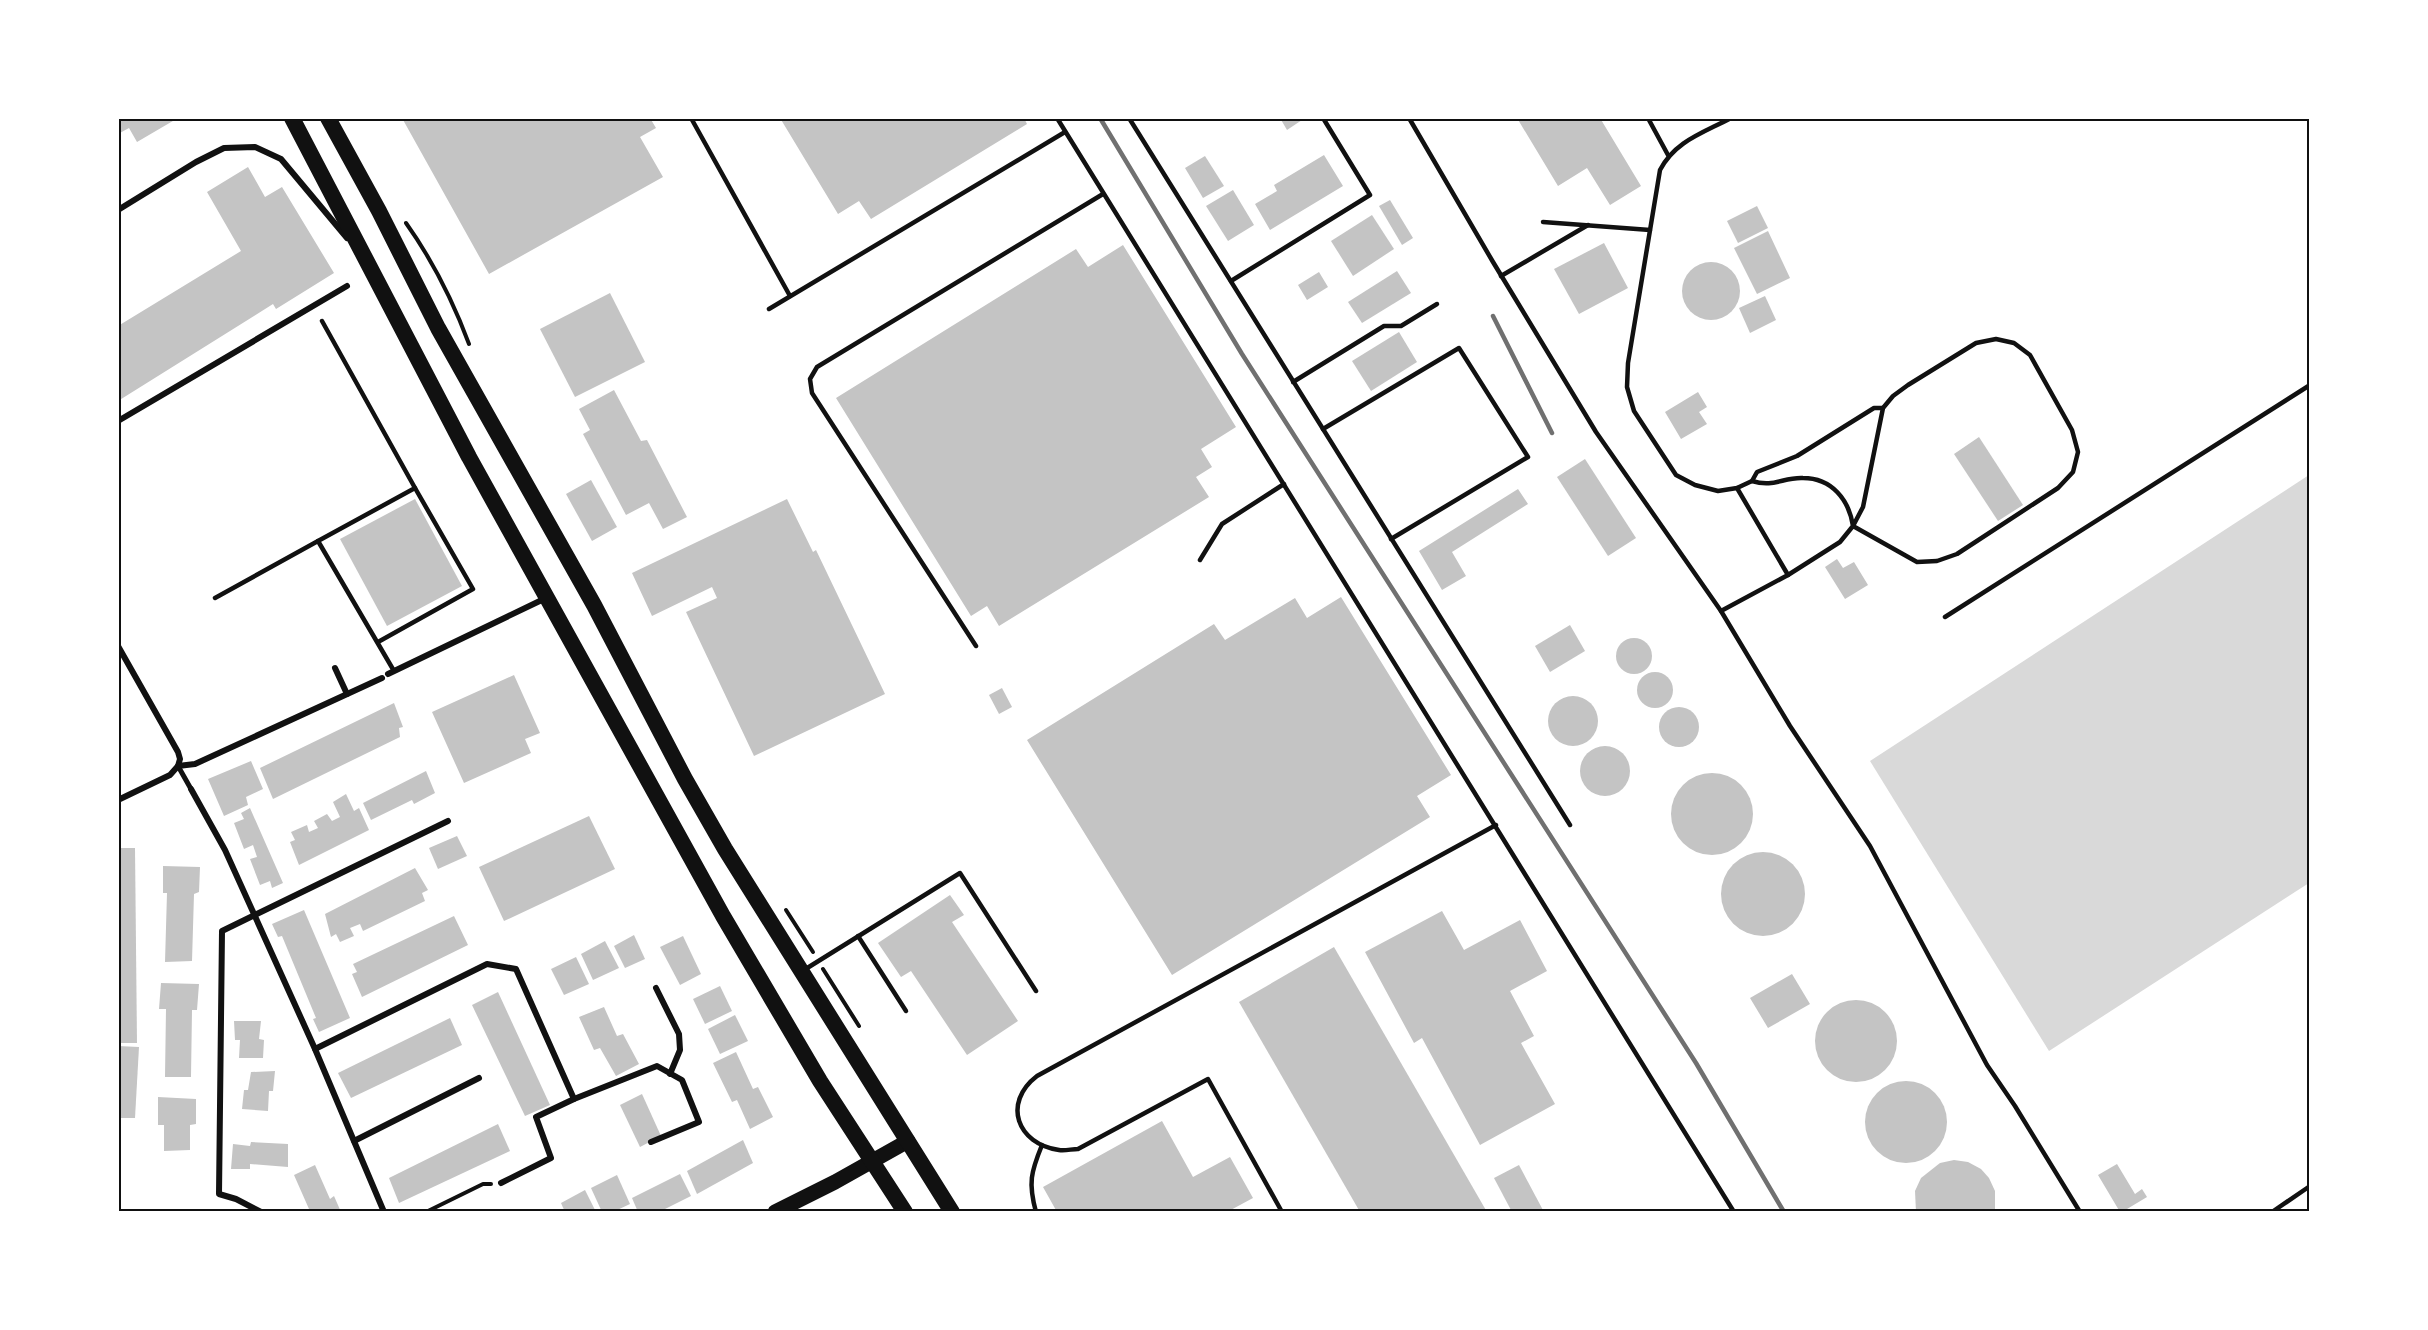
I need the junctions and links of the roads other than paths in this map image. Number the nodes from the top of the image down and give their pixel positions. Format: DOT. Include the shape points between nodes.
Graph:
graph roads {
  1 [pos="292,118"];
  2 [pos="328,118"];
  3 [pos="691,118"];
  4 [pos="1057,118"];
  5 [pos="1130,118"];
  6 [pos="1323,118"];
  7 [pos="1410,118"];
  8 [pos="1652,118"];
  9 [pos="1731,118"];
  10 [pos="1065,132"];
  11 [pos="1668,155"];
  12 [pos="1103,194"];
  13 [pos="118,210"];
  14 [pos="1543,222"];
  15 [pos="1588,225"];
  16 [pos="1650,230"];
  17 [pos="361,255"];
  18 [pos="1501,276"];
  19 [pos="1231,281"];
  20 [pos="347,286"];
  21 [pos="790,296"];
  22 [pos="1437,303"];
  23 [pos="769,309"];
  24 [pos="322,321"];
  25 [pos="1293,382"];
  26 [pos="2310,385"];
  27 [pos="1883,408"];
  28 [pos="118,421"];
  29 [pos="1323,429"];
  30 [pos="1752,481"];
  31 [pos="1284,484"];
  32 [pos="416,488"];
  33 [pos="1737,488"];
  34 [pos="1853,526"];
  35 [pos="1391,539"];
  36 [pos="318,541"];
  37 [pos="1200,560"];
  38 [pos="1788,575"];
  39 [pos="215,598"];
  40 [pos="546,598"];
  41 [pos="1721,611"];
  42 [pos="1945,617"];
  43 [pos="378,642"];
  44 [pos="118,646"];
  45 [pos="976,646"];
  46 [pos="335,668"];
  47 [pos="388,674"];
  48 [pos="346,694"];
  49 [pos="178,766"];
  50 [pos="191,789"];
  51 [pos="118,800"];
  52 [pos="448,821"];
  53 [pos="1496,825"];
  54 [pos="1570,825"];
  55 [pos="253,914"];
  56 [pos="858,936"];
  57 [pos="801,972"];
  58 [pos="656,988"];
  59 [pos="1036,991"];
  60 [pos="906,1011"];
  61 [pos="315,1048"];
  62 [pos="670,1074"];
  63 [pos="479,1078"];
  64 [pos="574,1099"];
  65 [pos="354,1141"];
  66 [pos="908,1141"];
  67 [pos="651,1142"];
  68 [pos="1042,1145"];
  69 [pos="873,1161"];
  70 [pos="501,1183"];
  71 [pos="2310,1186"];
  72 [pos="261,1212"];
  73 [pos="384,1212"];
  74 [pos="775,1212"];
  75 [pos="905,1212"];
  76 [pos="952,1212"];
  77 [pos="1036,1212"];
  78 [pos="1282,1212"];
  79 [pos="1734,1212"];
  80 [pos="2080,1212"];
  81 [pos="2272,1212"];
  1 -- 17 [label="highway"];
  2 -- 57 [label="highway" via="438,328 594,605 685,779"];
  3 -- 21 [label="lane"];
  4 -- 10 [label="lane"];
  5 -- 19 [label="lane"];
  6 -- 19 [label="lane" via="1370,195"];
  7 -- 18 [label="lane"];
  8 -- 11 [label="lane"];
  9 -- 11 [label="lane"];
  10 -- 12 [label="lane"];
  10 -- 21 [label="lane"];
  11 -- 16 [label="lane" via="1660,170"];
  12 -- 31 [label="lane"];
  12 -- 45 [label="lane" via="817,367 810,379 813,393"];
  13 -- 17 [label="street" via="224,148 255,147 280,159"];
  14 -- 15 [label="lane"];
  15 -- 16 [label="lane"];
  15 -- 18 [label="lane"];
  16 -- 33 [label="lane" via="1628,363 1627,387 1634,411 1676,475 1695,485 1718,490"];
  17 -- 40 [label="highway"];
  18 -- 41 [label="lane" via="1596,432"];
  19 -- 25 [label="lane"];
  20 -- 28 [label="street"];
  21 -- 23 [label="lane"];
  22 -- 25 [label="lane" via="1401,326 1383,326"];
  24 -- 32 [label="lane"];
  25 -- 29 [label="lane"];
  26 -- 42 [label="lane"];
  27 -- 30 [label="lane" via="1874,408 1797,456 1757,472"];
  27 -- 34 [label="lane" via="1863,507"];
  27 -- 34 [label="lane" via="1908,385 1976,343 1996,339 2014,343 2030,355 2072,430 2078,452 2073,472 2058,488 1957,554 1937,561 1917,562"];
  29 -- 35 [label="lane"];
  29 -- 35 [label="lane" via="1459,348 1527,457"];
  30 -- 33 [label="lane"];
  30 -- 34 [label="lane" via="1765,485 1803,478 1823,482 1837,491 1850,509"];
  31 -- 37 [label="lane" via="1222,524"];
  31 -- 53 [label="lane"];
  32 -- 36 [label="lane"];
  32 -- 43 [label="lane" via="473,589"];
  33 -- 38 [label="lane"];
  34 -- 38 [label="lane" via="1840,542"];
  35 -- 54 [label="lane"];
  36 -- 39 [label="lane"];
  36 -- 43 [label="lane"];
  38 -- 41 [label="lane"];
  40 -- 47 [label="street"];
  40 -- 69 [label="highway" via="733,934 820,1081"];
  41 -- 80 [label="lane" via="1790,726 1870,846 1987,1065"];
  43 -- 47 [label="lane"];
  44 -- 49 [label="street" via="178,753"];
  46 -- 48 [label="street"];
  47 -- 48 [label="street"];
  48 -- 49 [label="street" via="195,764"];
  49 -- 50 [label="street"];
  49 -- 51 [label="street" via="170,775"];
  50 -- 55 [label="street" via="225,850"];
  52 -- 55 [label="street"];
  53 -- 68 [label="lane" via="1037,1076 1025,1085 1018,1098 1017,1116 1026,1134"];
  53 -- 79 [label="lane"];
  55 -- 61 [label="street"];
  55 -- 72 [label="street" via="222,931 219,1194"];
  56 -- 57 [label="lane"];
  56 -- 59 [label="lane" via="960,873"];
  56 -- 60 [label="lane"];
  57 -- 66 [label="highway"];
  58 -- 62 [label="street" via="680,1034 680,1050"];
  61 -- 64 [label="street" via="487,964 516,969"];
  61 -- 65 [label="street"];
  62 -- 64 [label="street" via="657,1066"];
  62 -- 67 [label="street" via="682,1080 699,1122"];
  63 -- 65 [label="street"];
  64 -- 70 [label="street" via="536,1117 551,1158"];
  65 -- 73 [label="street"];
  66 -- 69 [label="main road"];
  66 -- 76 [label="highway"];
  68 -- 77 [label="lane" via="1031,1171 1030,1191"];
  68 -- 78 [label="lane" via="1078,1149 1208,1079"];
  69 -- 74 [label="main road"];
  69 -- 75 [label="highway"];
  71 -- 81 [label="lane"];
}
